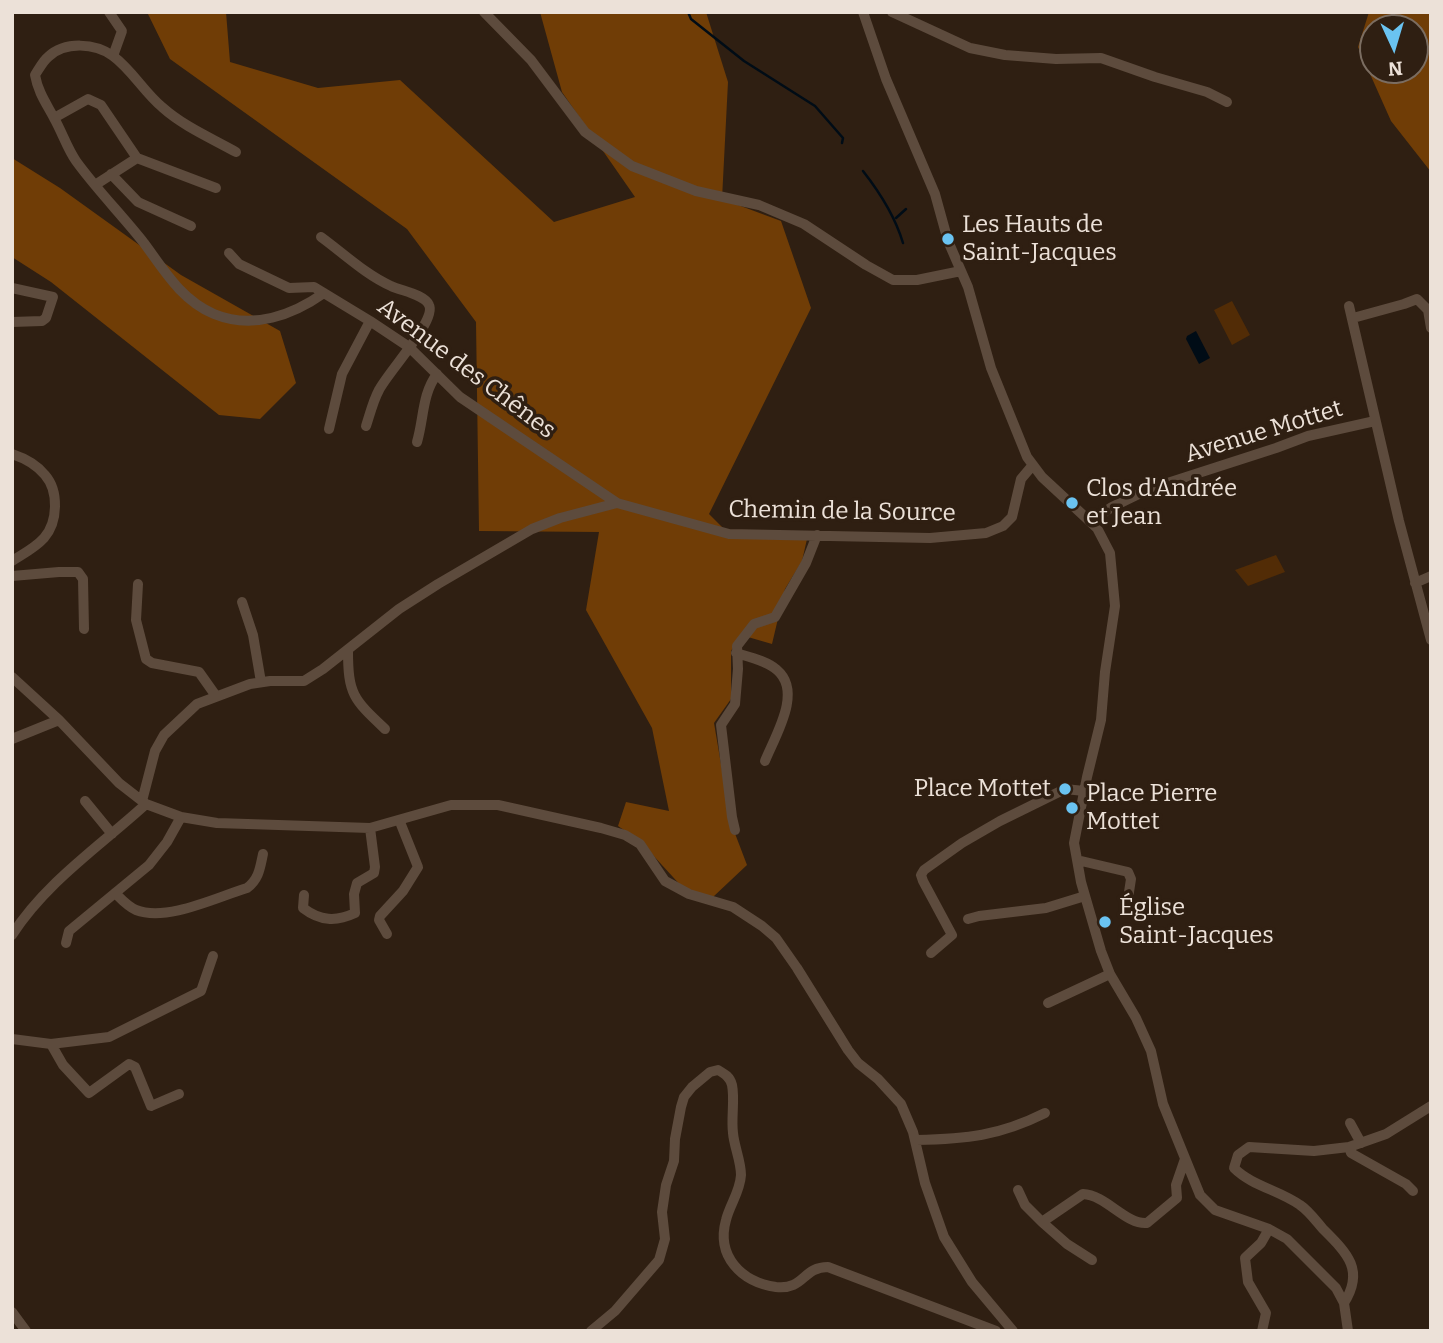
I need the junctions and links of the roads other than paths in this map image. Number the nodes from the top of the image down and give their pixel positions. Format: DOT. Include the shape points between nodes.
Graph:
graph roads {
  1 [pos="109,12"];
  2 [pos="484,12"];
  3 [pos="863,12"];
  4 [pos="892,12"];
  5 [pos="113,56"];
  6 [pos="1227,102"];
  7 [pos="54,118"];
  8 [pos="236,152"];
  9 [pos="137,158"];
  10 [pos="111,174"];
  11 [pos="95,185"];
  12 [pos="216,188"];
  13 [pos="191,226"];
  14 [pos="321,237"];
  15 [pos="229,253"];
  16 [pos="961,271"];
  17 [pos="12,288"];
  18 [pos="324,293"];
  19 [pos="1349,306"];
  20 [pos="1353,318"];
  21 [pos="370,321"];
  22 [pos="12,322"];
  23 [pos="1431,328"];
  24 [pos="409,347"];
  25 [pos="437,374"];
  26 [pos="1375,421"];
  27 [pos="366,426"];
  28 [pos="330,429"];
  29 [pos="417,442"];
  30 [pos="12,454"];
  31 [pos="1032,466"];
  32 [pos="617,503"];
  33 [pos="1091,521"];
  34 [pos="817,535"];
  35 [pos="12,561"];
  36 [pos="12,576"];
  37 [pos="1431,576"];
  38 [pos="1415,583"];
  39 [pos="138,584"];
  40 [pos="242,602"];
  41 [pos="84,629"];
  42 [pos="1431,640"];
  43 [pos="348,650"];
  44 [pos="736,653"];
  45 [pos="12,677"];
  46 [pos="261,682"];
  47 [pos="216,696"];
  48 [pos="60,720"];
  49 [pos="385,729"];
  50 [pos="12,739"];
  51 [pos="765,761"];
  52 [pos="1084,791"];
  53 [pos="85,800"];
  54 [pos="144,803"];
  55 [pos="181,817"];
  56 [pos="400,822"];
  57 [pos="370,828"];
  58 [pos="735,830"];
  59 [pos="112,834"];
  60 [pos="263,854"];
  61 [pos="1077,860"];
  62 [pos="115,893"];
  63 [pos="304,895"];
  64 [pos="1085,896"];
  65 [pos="1127,905"];
  66 [pos="968,919"];
  67 [pos="387,934"];
  68 [pos="12,935"];
  69 [pos="65,943"];
  70 [pos="931,953"];
  71 [pos="214,956"];
  72 [pos="1110,974"];
  73 [pos="1048,1003"];
  74 [pos="12,1039"];
  75 [pos="51,1044"];
  76 [pos="179,1094"];
  77 [pos="1431,1106"];
  78 [pos="1045,1113"];
  79 [pos="1350,1123"];
  80 [pos="916,1140"];
  81 [pos="1361,1143"];
  82 [pos="1349,1147"];
  83 [pos="1185,1159"];
  84 [pos="1018,1190"];
  85 [pos="1413,1191"];
  86 [pos="1042,1222"];
  87 [pos="1269,1229"];
  88 [pos="1092,1260"];
  89 [pos="1343,1303"];
  90 [pos="12,1312"];
  91 [pos="26,1331"];
  92 [pos="592,1331"];
  93 [pos="996,1331"];
  94 [pos="1013,1331"];
  95 [pos="1262,1331"];
  96 [pos="1348,1331"];
  1 -- 5 [label="street" via="122,31"];
  2 -- 16 [label="street" via="531,60 586,132 632,166 688,189 759,205 804,224 893,280"];
  3 -- 16 [label="street"];
  4 -- 6 [label="street" via="970,48 1056,59 1101,58"];
  5 -- 7 [label="street" via="78,45 48,57 35,75 37,90"];
  5 -- 8 [label="street" via="161,106"];
  7 -- 9 [label="street" via="89,95 102,105"];
  7 -- 11 [label="street"];
  9 -- 10 [label="street"];
  9 -- 12 [label="street"];
  10 -- 11 [label="street"];
  10 -- 13 [label="street" via="138,202"];
  11 -- 18 [label="street" via="175,286 212,313 247,320 284,316"];
  14 -- 24 [label="street" via="389,285 429,303 431,314"];
  15 -- 18 [label="street" via="239,264 289,288 314,287"];
  16 -- 31 [label="street" via="990,368"];
  17 -- 22 [label="street" via="53,297 42,321"];
  18 -- 21 [label="street, Avenue des Chênes"];
  19 -- 20 [label="street"];
  20 -- 23 [label="street" via="1417,299 1428,310"];
  20 -- 26 [label="street"];
  21 -- 24 [label="street, Avenue des Chênes"];
  21 -- 28 [label="street" via="342,374"];
  24 -- 25 [label="street, Avenue des Chênes"];
  24 -- 27 [label="street" via="378,391"];
  25 -- 29 [label="street" via="424,400"];
  25 -- 32 [label="street, Avenue des Chênes" via="460,397"];
  26 -- 33 [label="street, Avenue Mottet" via="1307,436 1149,489"];
  26 -- 38 [label="street"];
  30 -- 35 [label="street" via="48,478 55,509 44,537"];
  31 -- 33 [label="street"];
  31 -- 34 [label="street, Chemin de la Source" via="1021,479 1012,517 986,533 930,538"];
  32 -- 34 [label="street, Chemin de la Source" via="729,534"];
  32 -- 43 [label="street" via="532,529 399,609"];
  33 -- 52 [label="street" via="1110,553 1115,606 1101,720"];
  34 -- 44 [label="street" via="807,563 775,617 754,624"];
  36 -- 41 [label="street" via="78,572 83,579"];
  37 -- 38 [label="street"];
  38 -- 42 [label="street"];
  39 -- 47 [label="street" via="136,620 146,659 199,673"];
  40 -- 46 [label="street"];
  43 -- 46 [label="street" via="304,681"];
  43 -- 49 [label="street" via="349,684 364,709"];
  44 -- 51 [label="street" via="775,668 788,687 788,700"];
  44 -- 58 [label="street" via="735,704 721,725"];
  45 -- 48 [label="street"];
  46 -- 47 [label="street"];
  47 -- 54 [label="street" via="197,704 164,735 155,751"];
  48 -- 50 [label="street"];
  48 -- 54 [label="street"];
  52 -- 61 [label="street" via="1074,842"];
  52 -- 70 [label="street" via="1065,789 1000,821 924,870 923,881 952,935"];
  53 -- 59 [label="street"];
  54 -- 55 [label="street"];
  54 -- 59 [label="street"];
  55 -- 57 [label="street"];
  55 -- 62 [label="street" via="149,865"];
  56 -- 57 [label="street"];
  56 -- 67 [label="street" via="418,867 380,916"];
  56 -- 80 [label="street" via="451,805 498,805 601,828 640,844 665,881 689,894 733,907 776,938 848,1050 901,1104"];
  57 -- 63 [label="street" via="376,867 357,883 355,914 334,920 321,918 303,908"];
  59 -- 68 [label="street" via="58,880"];
  60 -- 62 [label="street" via="255,882 247,888 170,913 134,909"];
  61 -- 64 [label="street"];
  61 -- 65 [label="street" via="1128,872"];
  62 -- 69 [label="street" via="69,931"];
  64 -- 66 [label="street" via="1046,908"];
  64 -- 72 [label="street"];
  71 -- 75 [label="street" via="201,991 109,1037"];
  72 -- 73 [label="street"];
  72 -- 83 [label="street" via="1151,1051 1164,1104"];
  74 -- 75 [label="street"];
  75 -- 76 [label="street" via="89,1093 129,1065 135,1067 151,1106"];
  77 -- 81 [label="street" via="1387,1134"];
  78 -- 80 [label="street" via="980,1137"];
  79 -- 81 [label="street"];
  80 -- 94 [label="street" via="944,1237 972,1282"];
  81 -- 82 [label="street"];
  82 -- 85 [label="street" via="1351,1153"];
  82 -- 89 [label="street" via="1314,1151 1249,1147 1238,1155 1234,1168 1244,1178 1301,1206 1350,1259 1354,1280"];
  83 -- 86 [label="street" via="1177,1198 1147,1223 1136,1222 1083,1194"];
  83 -- 87 [label="street" via="1200,1195 1215,1210"];
  84 -- 86 [label="street"];
  86 -- 88 [label="street"];
  87 -- 89 [label="street" via="1329,1278"];
  87 -- 95 [label="street" via="1245,1258 1248,1282 1266,1313"];
  89 -- 96 [label="street"];
  90 -- 91 [label="street"];
  92 -- 93 [label="street" via="659,1260 666,1185 684,1097 718,1070 732,1083 733,1134 741,1172 726,1219 725,1248 741,1272 767,1285 790,1287 812,1270 828,1267"];
}
